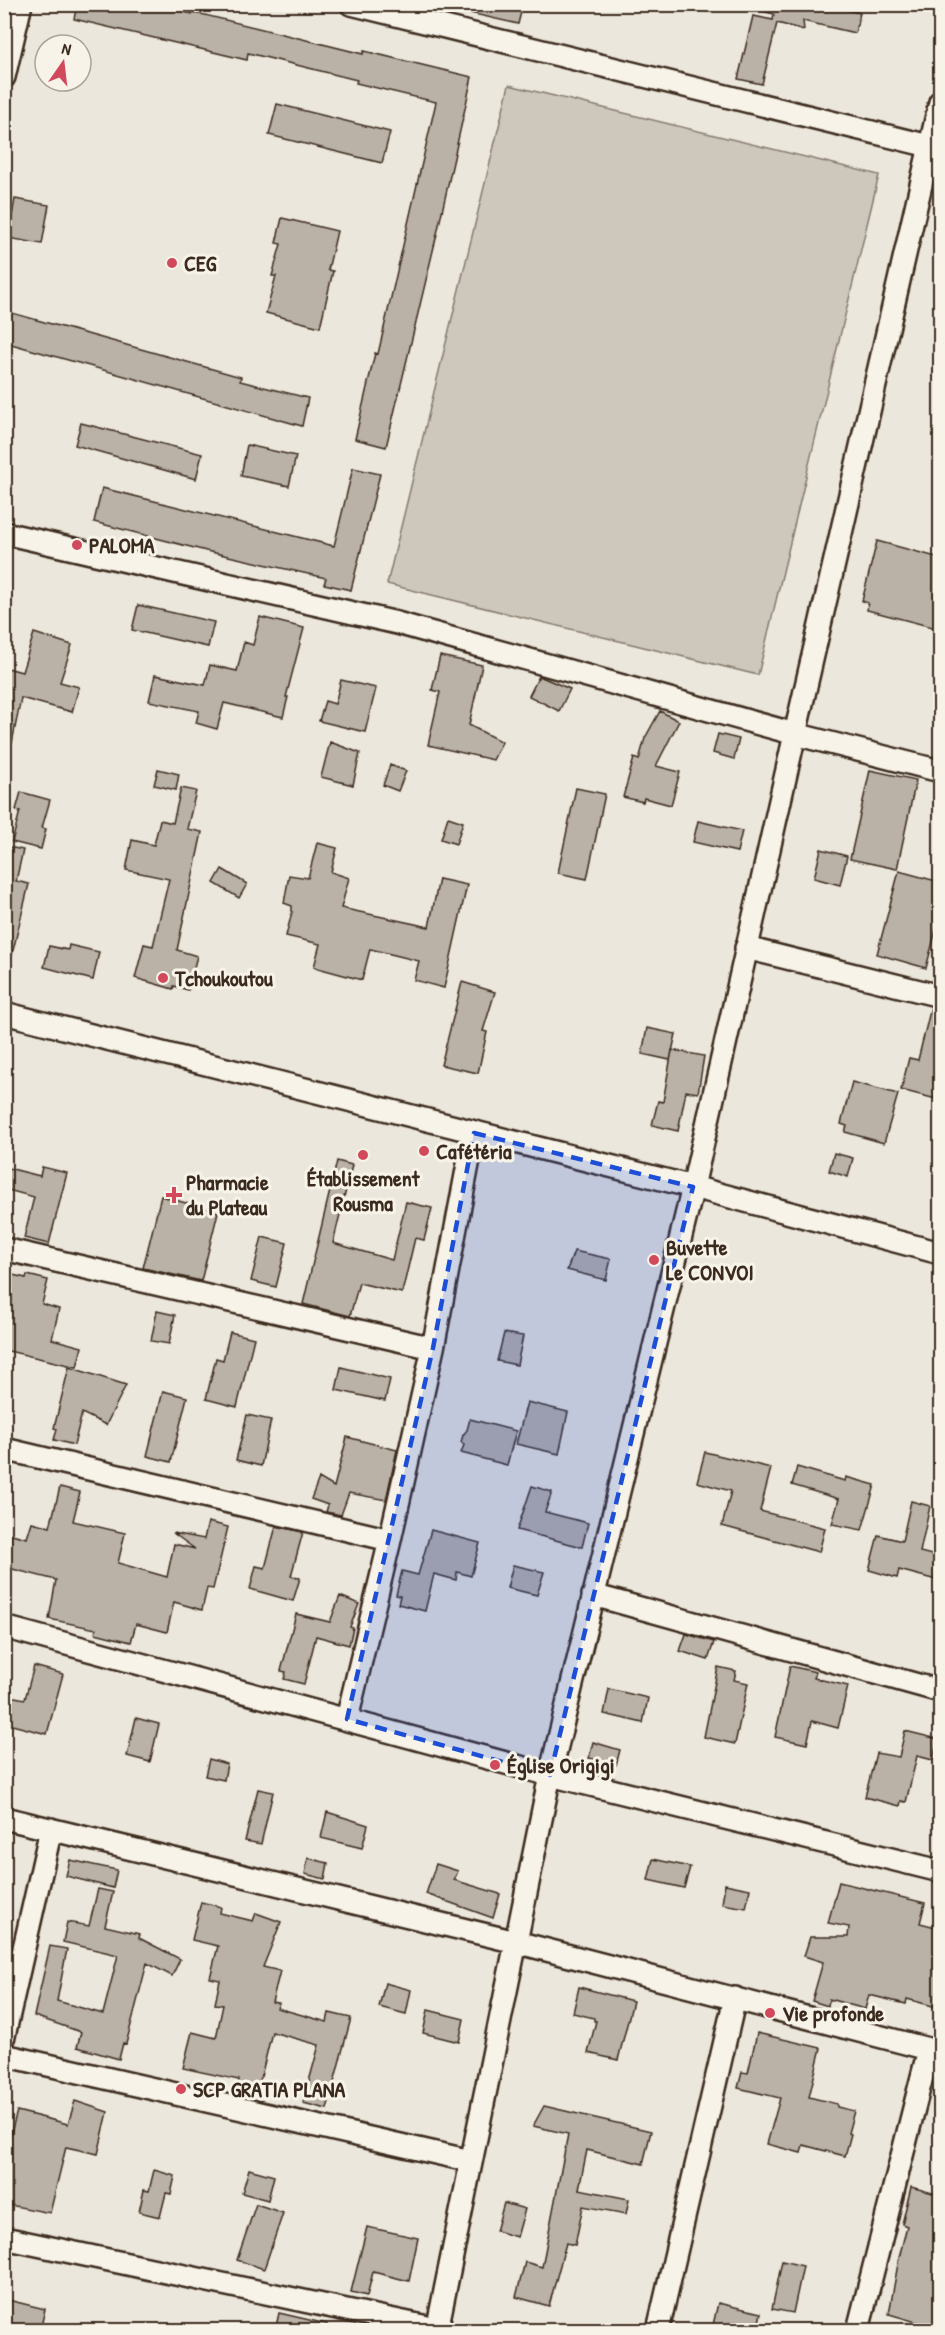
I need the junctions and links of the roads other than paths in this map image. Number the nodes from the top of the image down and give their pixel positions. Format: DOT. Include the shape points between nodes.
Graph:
graph roads {
  1 [pos="21,4"];
  2 [pos="351,4"];
  3 [pos="399,10"];
  4 [pos="4,76"];
  5 [pos="940,102"];
  6 [pos="929,146"];
  7 [pos="4,533"];
  8 [pos="795,734"];
  9 [pos="940,771"];
  10 [pos="746,948"];
  11 [pos="940,996"];
  12 [pos="4,1013"];
  13 [pos="474,1132"];
  14 [pos="693,1187"];
  15 [pos="4,1250"];
  16 [pos="940,1253"];
  17 [pos="433,1348"];
  18 [pos="4,1449"];
  19 [pos="390,1540"];
  20 [pos="593,1595"];
  21 [pos="4,1627"];
  22 [pos="940,1691"];
  23 [pos="347,1719"];
  24 [pos="550,1775"];
  25 [pos="4,1818"];
  26 [pos="51,1829"];
  27 [pos="940,1871"];
  28 [pos="516,1942"];
  29 [pos="735,1998"];
  30 [pos="4,2036"];
  31 [pos="935,2050"];
  32 [pos="4,2055"];
  33 [pos="471,2162"];
  34 [pos="4,2238"];
  35 [pos="437,2330"];
  36 [pos="658,2331"];
  37 [pos="858,2331"];
  1 -- 4 [label="street"];
  2 -- 3 [label="street"];
  3 -- 6 [label="street"];
  5 -- 6 [label="street"];
  6 -- 8 [label="street"];
  7 -- 8 [label="street" via="398,623"];
  8 -- 9 [label="street"];
  8 -- 10 [label="street"];
  10 -- 11 [label="street"];
  10 -- 14 [label="street"];
  12 -- 13 [label="street"];
  13 -- 14 [label="street"];
  13 -- 17 [label="street"];
  14 -- 16 [label="street"];
  14 -- 20 [label="street"];
  15 -- 17 [label="street"];
  17 -- 19 [label="street"];
  18 -- 19 [label="street"];
  19 -- 23 [label="street"];
  20 -- 22 [label="street"];
  20 -- 24 [label="street"];
  21 -- 23 [label="street"];
  23 -- 24 [label="street"];
  24 -- 27 [label="street"];
  24 -- 28 [label="street"];
  25 -- 26 [label="street"];
  26 -- 28 [label="street"];
  26 -- 30 [label="street"];
  28 -- 29 [label="street"];
  28 -- 33 [label="street"];
  29 -- 31 [label="street"];
  29 -- 36 [label="street"];
  31 -- 37 [label="street"];
  32 -- 33 [label="street"];
  33 -- 35 [label="street"];
  34 -- 35 [label="street"];
}
